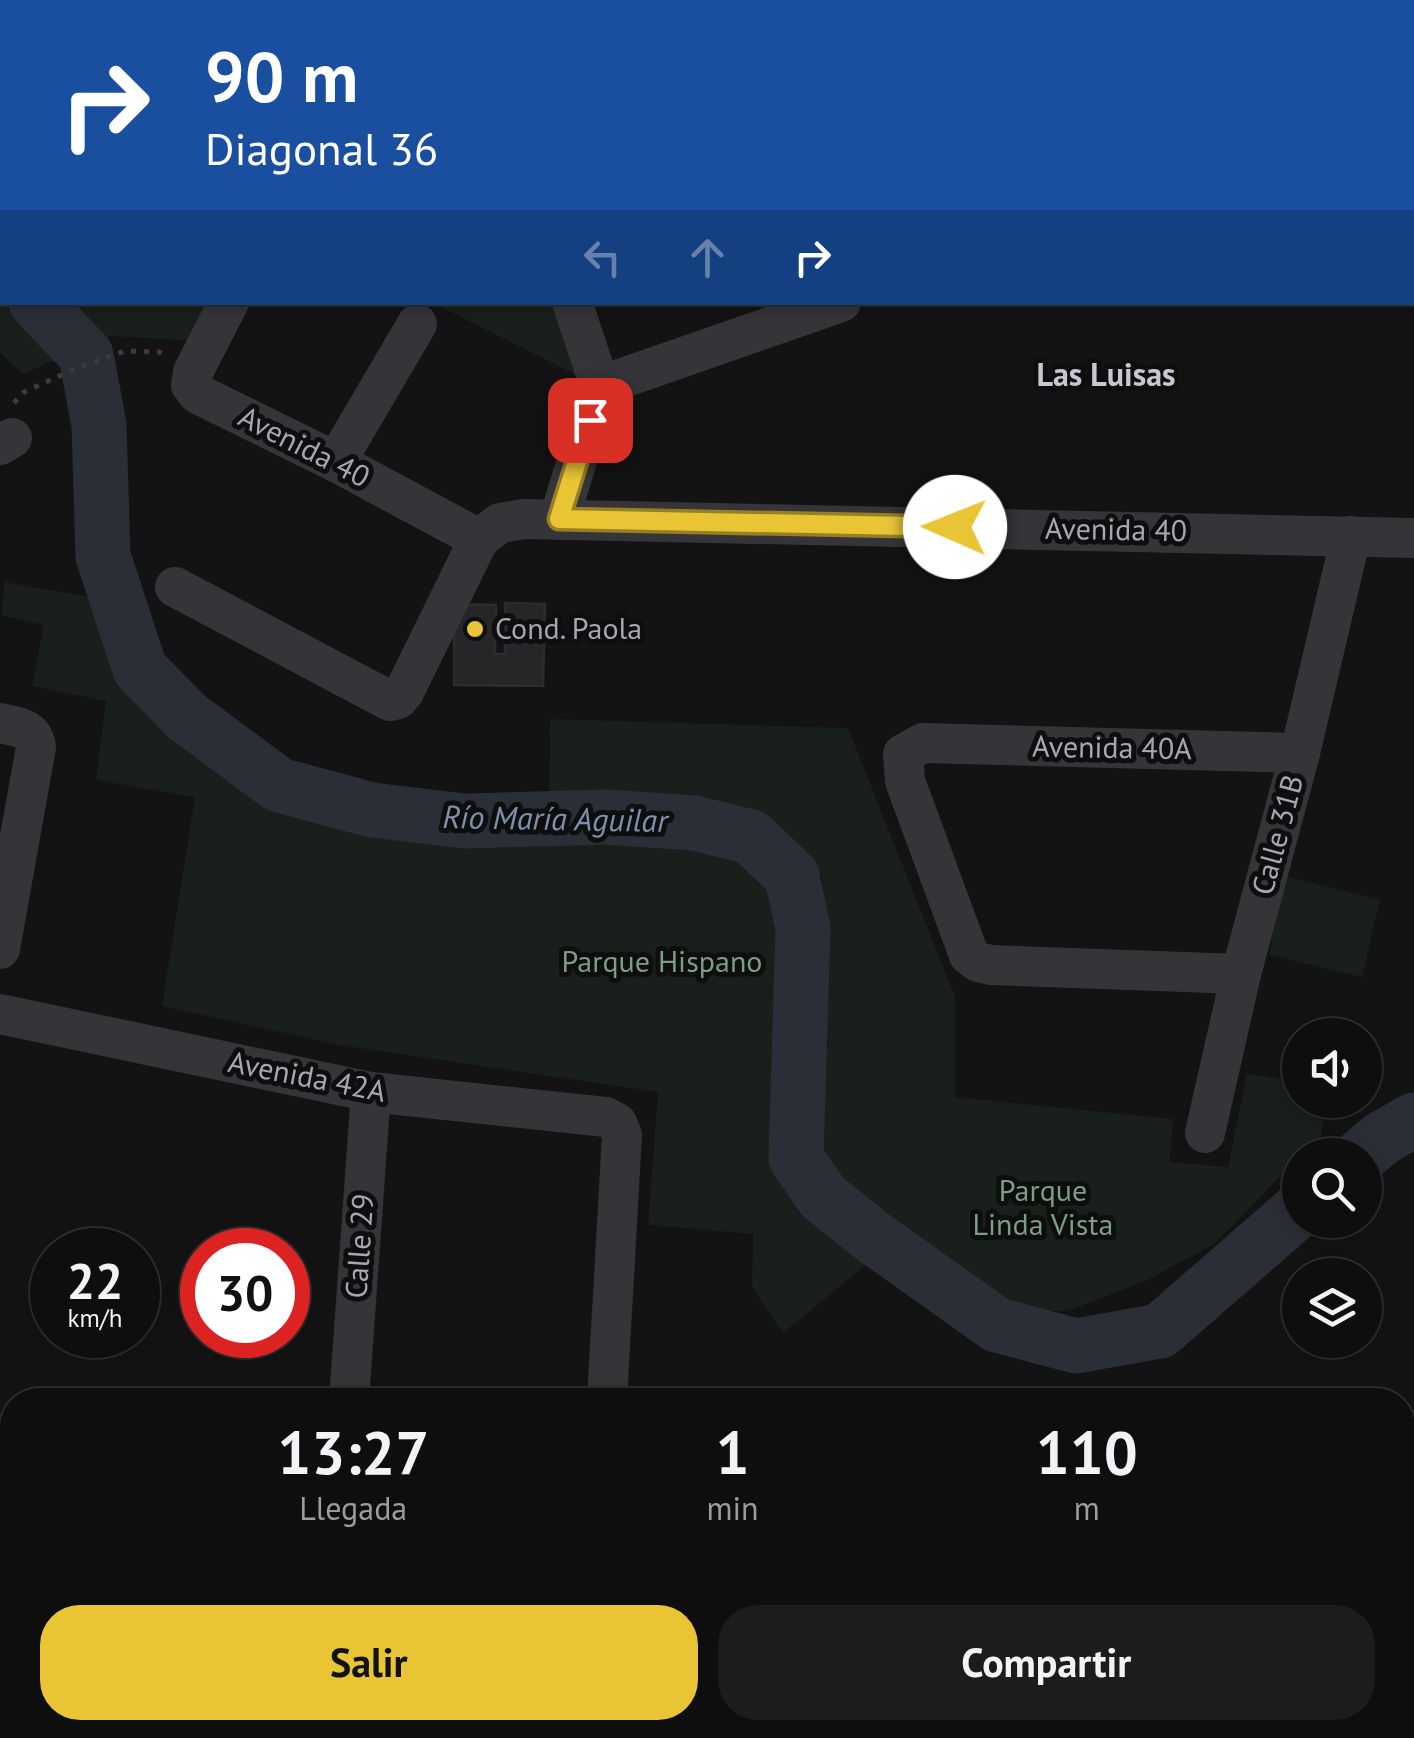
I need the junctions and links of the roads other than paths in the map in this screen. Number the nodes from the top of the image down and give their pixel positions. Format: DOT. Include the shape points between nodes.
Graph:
graph roads {
  1 [pos="227,305"];
  2 [pos="573,305"];
  3 [pos="831,305"];
  4 [pos="417,324"];
  5 [pos="600,386"];
  6 [pos="336,462"];
  7 [pos="559,519"];
  8 [pos="1351,536"];
  9 [pos="1414,538"];
  10 [pos="479,539"];
  11 [pos="175,588"];
  12 [pos="0,723"];
  13 [pos="1300,752"];
  14 [pos="0,948"];
  15 [pos="1241,974"];
  16 [pos="0,1014"];
  17 [pos="371,1092"];
  18 [pos="1205,1132"];
  19 [pos="350,1388"];
  20 [pos="609,1388"];
  1 -- 6 [label="street, Avenida 40" via="191,385"];
  2 -- 5 [label="street"];
  3 -- 5 [label="street"];
  4 -- 6 [label="street"];
  5 -- 7 [label="street"];
  6 -- 10 [label="street, Avenida 40"];
  7 -- 8 [label="street, Avenida 40"];
  7 -- 10 [label="street, Avenida 40" via="500,523"];
  8 -- 9 [label="street, Avenida 40"];
  8 -- 13 [label="street, Calle 31B"];
  10 -- 11 [label="street" via="404,692 390,702"];
  12 -- 14 [label="street" via="26,729 36,747"];
  13 -- 15 [label="street, Calle 31B"];
  13 -- 15 [label="street, Avenida 40A" via="923,743 903,754 905,781 969,955 978,962"];
  15 -- 18 [label="street, Calle 31B"];
  16 -- 17 [label="street, Avenida 42A"];
  17 -- 19 [label="street, Calle 29"];
  17 -- 20 [label="street, Avenida 42A" via="616,1123 622,1135"];
}
